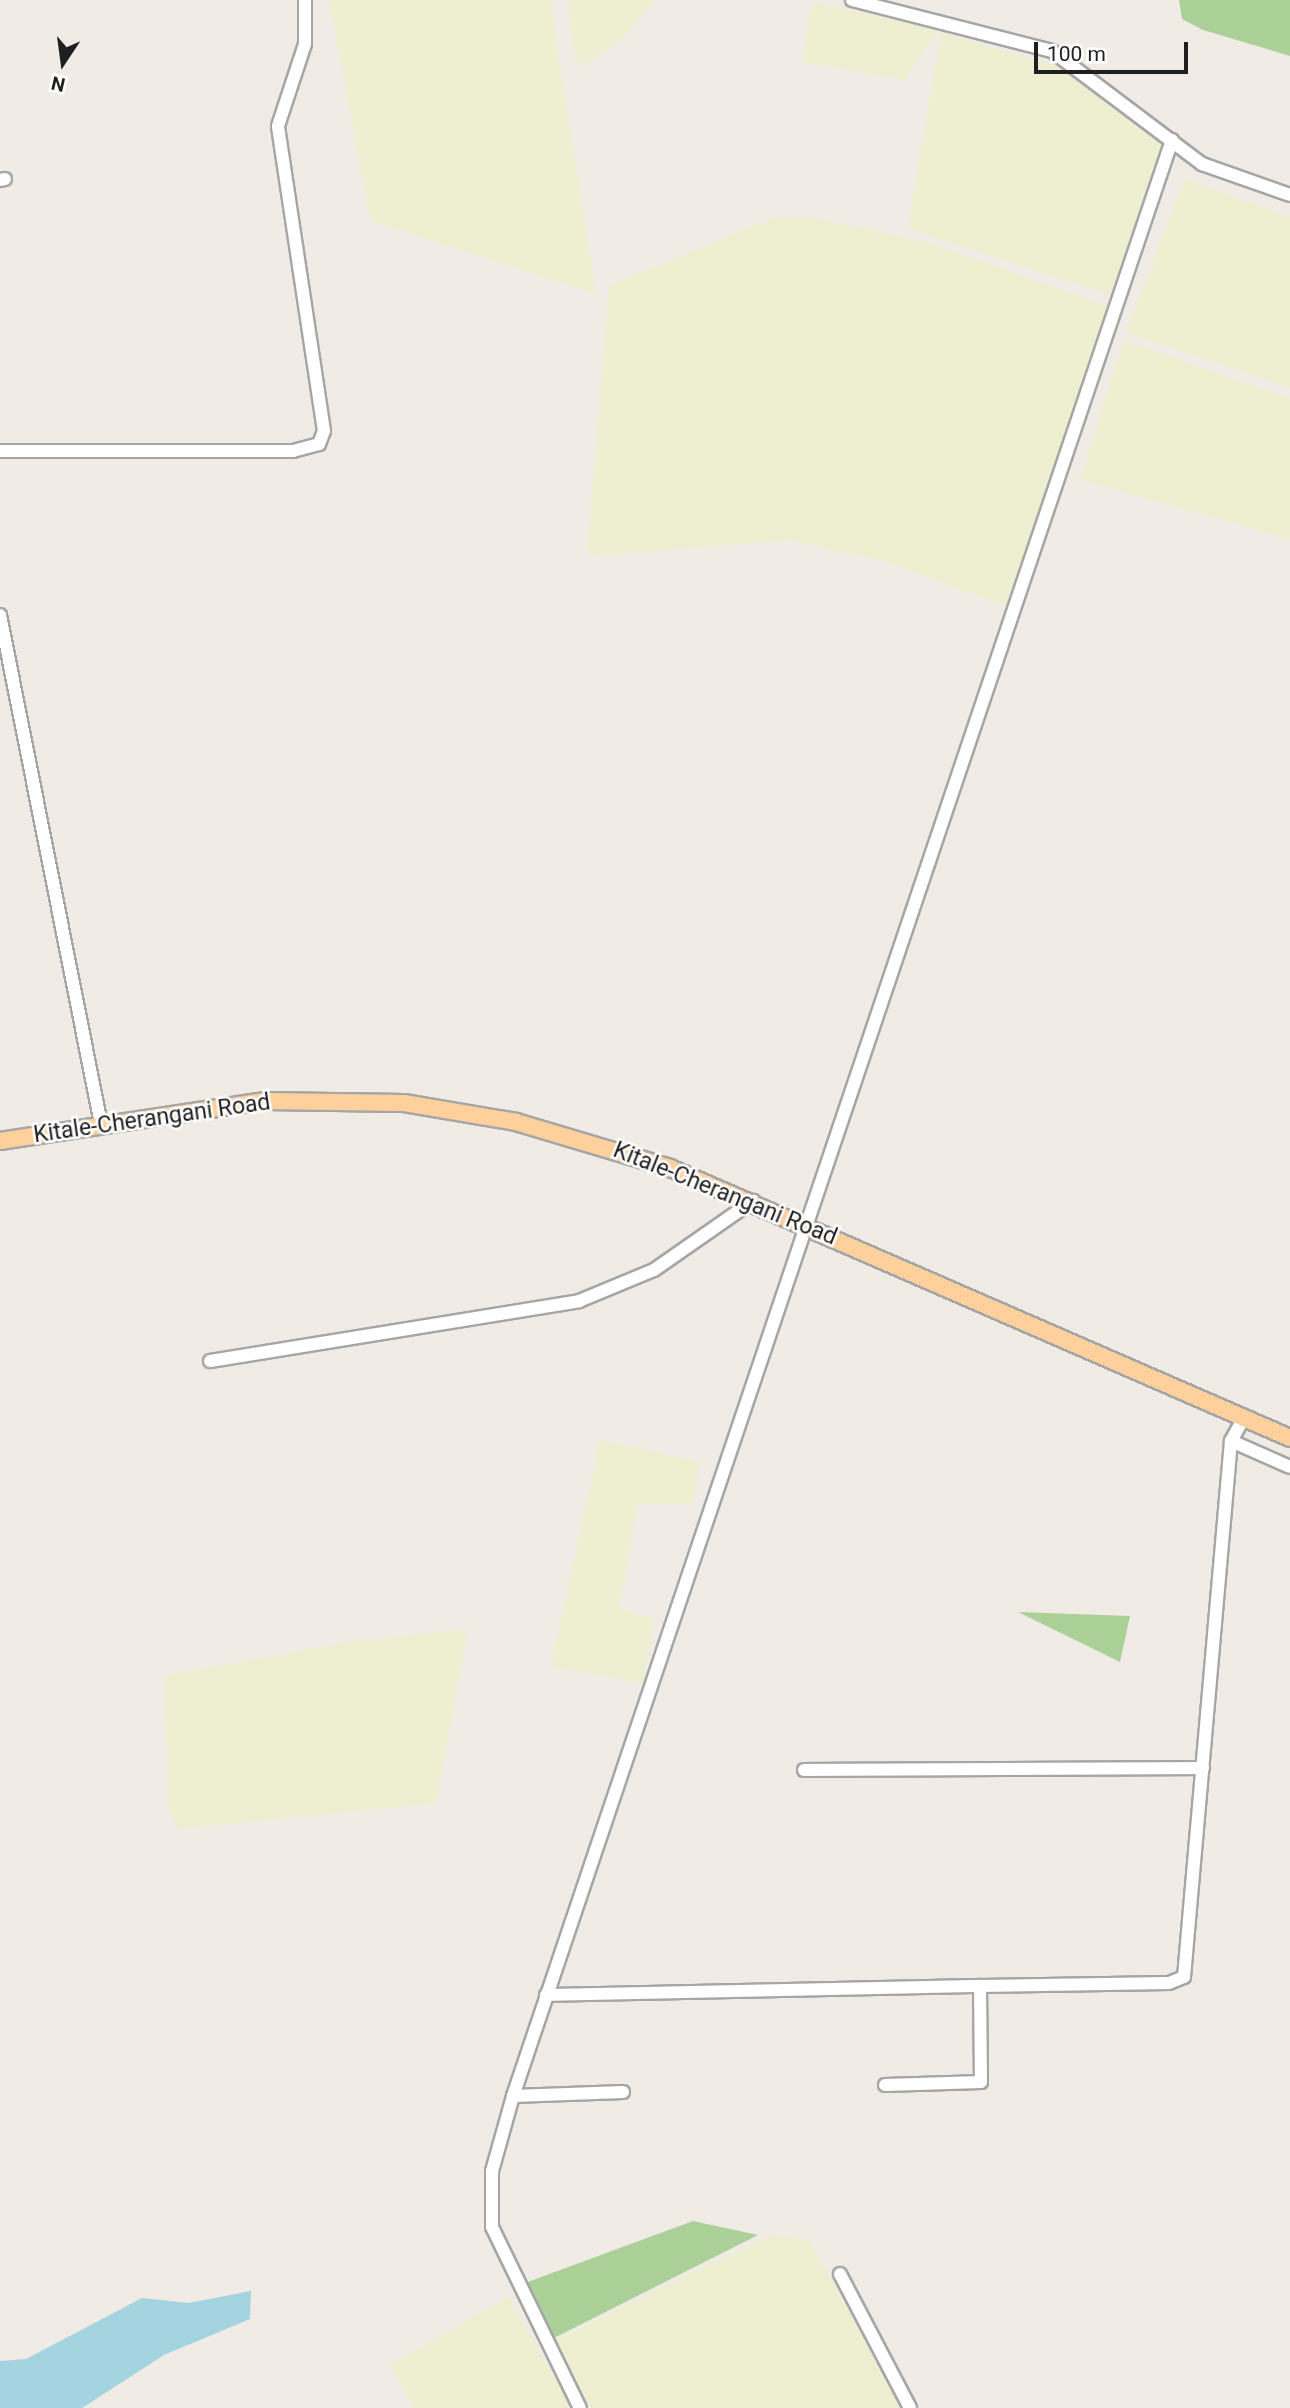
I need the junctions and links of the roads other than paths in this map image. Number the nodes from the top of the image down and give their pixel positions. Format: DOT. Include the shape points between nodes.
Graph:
graph roads {
  1 [pos="305,0"];
  2 [pos="852,0"];
  3 [pos="1172,140"];
  4 [pos="1290,195"];
  5 [pos="0,448"];
  6 [pos="0,615"];
  7 [pos="101,1124"];
  8 [pos="0,1140"];
  9 [pos="753,1202"];
  10 [pos="805,1225"];
  11 [pos="210,1361"];
  12 [pos="1244,1418"];
  13 [pos="1290,1438"];
  14 [pos="1231,1441"];
  15 [pos="1290,1467"];
  16 [pos="1203,1768"];
  17 [pos="804,1770"];
  18 [pos="980,1986"];
  19 [pos="546,1995"];
  20 [pos="885,2085"];
  21 [pos="623,2092"];
  22 [pos="513,2096"];
  23 [pos="839,2274"];
  24 [pos="580,2408"];
  25 [pos="910,2408"];
  1 -- 5 [label="street" via="305,44 278,125 324,431 320,444 293,451"];
  2 -- 3 [label="street" via="1052,51"];
  3 -- 4 [label="street" via="1221,173"];
  3 -- 10 [label="street"];
  6 -- 7 [label="street"];
  7 -- 8 [label="main road, Kitale-Cherangani Road"];
  7 -- 9 [label="main road, Kitale-Cherangani Road" via="265,1101 404,1103 599,1144"];
  9 -- 10 [label="main road, Kitale-Cherangani Road"];
  9 -- 11 [label="street" via="654,1270 590,1297"];
  10 -- 12 [label="main road, Kitale-Cherangani Road"];
  10 -- 19 [label="street"];
  12 -- 13 [label="main road, Kitale-Cherangani Road"];
  12 -- 14 [label="street"];
  14 -- 15 [label="street"];
  14 -- 16 [label="street"];
  16 -- 17 [label="street"];
  16 -- 18 [label="street" via="1184,1977 1169,1983"];
  18 -- 19 [label="street"];
  18 -- 20 [label="street" via="981,2082"];
  19 -- 22 [label="street"];
  21 -- 22 [label="street"];
  22 -- 24 [label="street" via="492,2171 492,2227"];
  23 -- 25 [label="street"];
}
